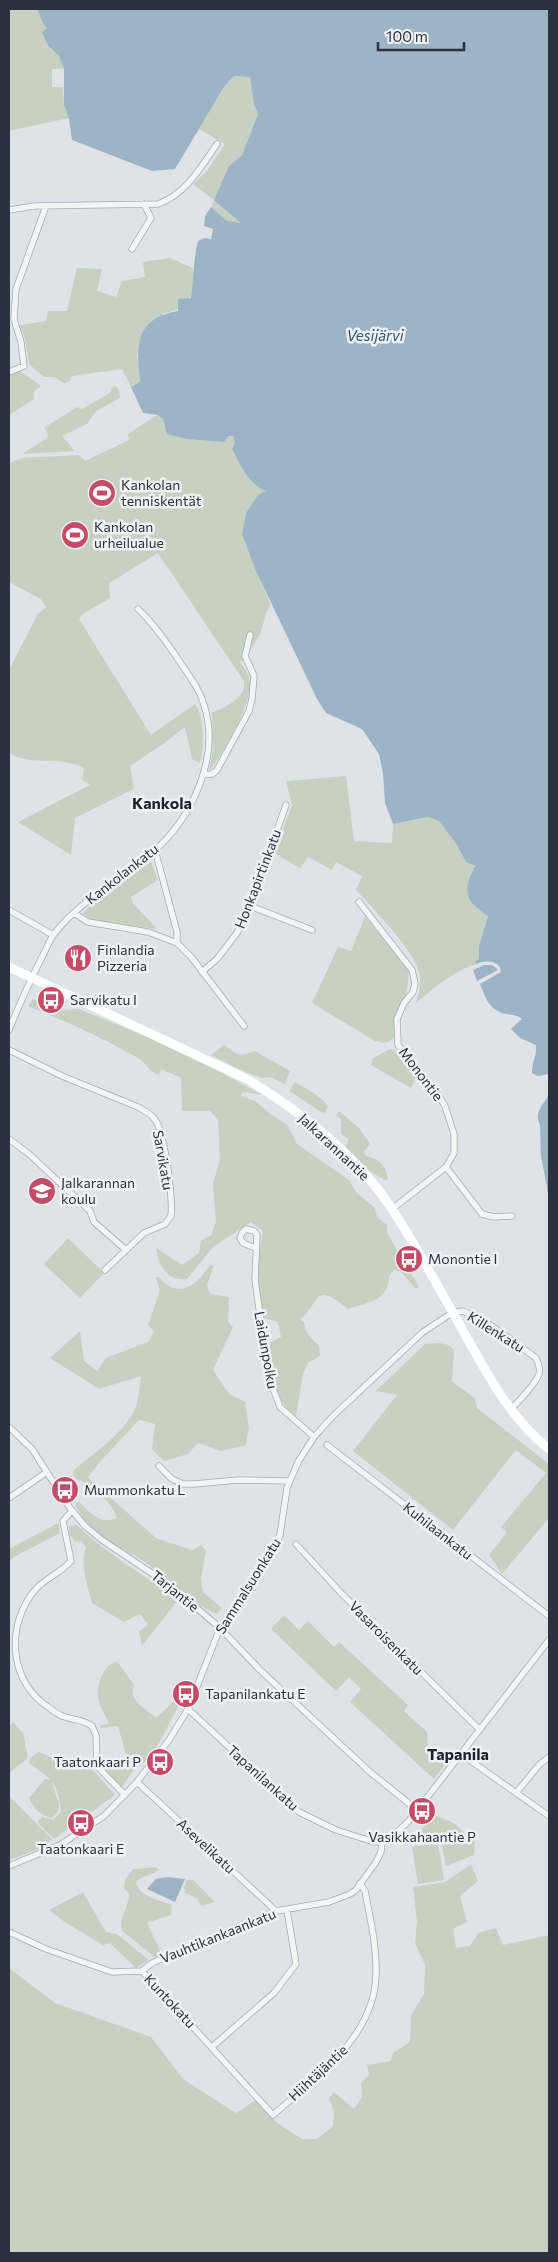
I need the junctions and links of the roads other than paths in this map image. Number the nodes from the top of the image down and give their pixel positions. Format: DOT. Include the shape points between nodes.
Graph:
graph roads {
  1 [pos="217,144"];
  2 [pos="144,204"];
  3 [pos="158,204"];
  4 [pos="46,206"];
  5 [pos="9,210"];
  6 [pos="151,218"];
  7 [pos="132,249"];
  8 [pos="9,372"];
  9 [pos="138,609"];
  10 [pos="250,635"];
  11 [pos="203,776"];
  12 [pos="286,805"];
  13 [pos="155,850"];
  14 [pos="359,902"];
  15 [pos="250,906"];
  16 [pos="9,910"];
  17 [pos="74,913"];
  18 [pos="312,930"];
  19 [pos="53,935"];
  20 [pos="177,943"];
  21 [pos="9,967"];
  22 [pos="202,972"];
  23 [pos="32,977"];
  24 [pos="244,1026"];
  25 [pos="9,1030"];
  26 [pos="9,1050"];
  27 [pos="9,1139"];
  28 [pos="446,1167"];
  29 [pos="392,1209"];
  30 [pos="512,1216"];
  31 [pos="255,1248"];
  32 [pos="126,1250"];
  33 [pos="104,1270"];
  34 [pos="452,1313"];
  35 [pos="510,1409"];
  36 [pos="9,1427"];
  37 [pos="314,1436"];
  38 [pos="327,1445"];
  39 [pos="549,1449"];
  40 [pos="159,1466"];
  41 [pos="48,1472"];
  42 [pos="290,1481"];
  43 [pos="9,1498"];
  44 [pos="72,1511"];
  45 [pos="296,1544"];
  46 [pos="549,1616"];
  47 [pos="220,1628"];
  48 [pos="549,1640"];
  49 [pos="188,1709"];
  50 [pos="479,1729"];
  51 [pos="461,1754"];
  52 [pos="549,1757"];
  53 [pos="137,1782"];
  54 [pos="516,1792"];
  55 [pos="125,1795"];
  56 [pos="417,1810"];
  57 [pos="549,1816"];
  58 [pos="382,1841"];
  59 [pos="9,1866"];
  60 [pos="360,1883"];
  61 [pos="287,1910"];
  62 [pos="276,1911"];
  63 [pos="9,1932"];
  64 [pos="142,1971"];
  65 [pos="212,2047"];
  66 [pos="273,2114"];
  1 -- 3 [label="street" via="183,190"];
  2 -- 3 [label="street"];
  2 -- 4 [label="street"];
  2 -- 6 [label="street"];
  3 -- 6 [label="street"];
  4 -- 5 [label="street"];
  4 -- 8 [label="street" via="16,289 14,319 24,366"];
  6 -- 7 [label="street"];
  9 -- 11 [label="street, Kankolankatu" via="167,643 198,689 205,706 208,749"];
  10 -- 11 [label="street" via="245,656 254,676 254,689 249,710 217,770"];
  11 -- 13 [label="street, Kankolankatu" via="175,828"];
  12 -- 15 [label="street, Honkapirtinkatu"];
  13 -- 17 [label="street, Kankolankatu"];
  13 -- 20 [label="street" via="177,932"];
  14 -- 28 [label="street, Monontie" via="412,970 413,992 397,1019 398,1045 437,1093 452,1120 454,1152"];
  15 -- 18 [label="street"];
  15 -- 22 [label="street, Honkapirtinkatu" via="237,933"];
  16 -- 19 [label="street"];
  17 -- 19 [label="street, Kankolankatu"];
  17 -- 20 [label="street" via="88,922 148,932"];
  19 -- 23 [label="street, Kankolankatu"];
  20 -- 22 [label="street"];
  21 -- 23 [label="main road, Jalkarannantie"];
  22 -- 24 [label="street"];
  23 -- 25 [label="street"];
  23 -- 29 [label="main road, Jalkarannantie" via="221,1066 274,1095 360,1168"];
  26 -- 32 [label="street, Sarvikatu" via="138,1108 156,1120 162,1141 171,1216 165,1224 144,1233"];
  27 -- 32 [label="street" via="90,1211 94,1222"];
  28 -- 29 [label="street"];
  28 -- 30 [label="street" via="482,1214"];
  29 -- 34 [label="main road, Jalkarannantie"];
  31 -- 37 [label="street, Laidunpolku" via="254,1280 274,1397 280,1407"];
  32 -- 33 [label="street, Sarvikatu"];
  34 -- 35 [label="main road, Jalkarannantie" via="493,1386"];
  34 -- 35 [label="street, Killenkatu" via="463,1311 492,1326 536,1358 539,1374"];
  34 -- 37 [label="street, Sammalsuonkatu" via="423,1332"];
  35 -- 39 [label="main road, Jalkarannantie"];
  36 -- 41 [label="street, Tarjantie" via="32,1449"];
  37 -- 42 [label="street, Sammalsuonkatu"];
  38 -- 46 [label="street, Kuhilaankatu"];
  40 -- 42 [label="street" via="172,1479 183,1484"];
  41 -- 43 [label="street"];
  41 -- 44 [label="street, Tarjantie"];
  42 -- 47 [label="street, Sammalsuonkatu" via="280,1536"];
  44 -- 47 [label="street, Tarjantie" via="102,1540 171,1586"];
  44 -- 55 [label="street" via="63,1521 71,1561 30,1596 15,1631 15,1651 26,1685 41,1702 60,1715 92,1726 96,1735 98,1766"];
  45 -- 50 [label="street, Vasaroisenkatu"];
  47 -- 49 [label="street, Sammalsuonkatu"];
  47 -- 56 [label="street, Tarjantie" via="260,1670 370,1772"];
  48 -- 50 [label="street"];
  49 -- 53 [label="street, Sammalsuonkatu"];
  49 -- 58 [label="street, Tapanilankatu" via="300,1812 342,1832 374,1842"];
  50 -- 51 [label="street"];
  51 -- 54 [label="street"];
  51 -- 56 [label="street"];
  52 -- 54 [label="street"];
  53 -- 55 [label="street, Sammalsuonkatu"];
  53 -- 62 [label="street, Asevelikatu"];
  54 -- 57 [label="street"];
  55 -- 59 [label="street, Sammalsuonkatu" via="79,1834"];
  56 -- 58 [label="street" via="397,1833"];
  58 -- 60 [label="street, Vauhtikankaankatu" via="381,1852"];
  60 -- 61 [label="street, Vauhtikankaankatu" via="356,1890 342,1898"];
  60 -- 66 [label="street, Hiihtäjäntie" via="375,1945 376,1976 370,2008 355,2037 336,2060"];
  61 -- 62 [label="street, Vauhtikankaankatu"];
  61 -- 65 [label="street" via="296,1964 274,1993"];
  62 -- 64 [label="street, Vauhtikankaankatu" via="152,1963"];
  63 -- 64 [label="street, Kuntokatu" via="112,1972"];
  64 -- 65 [label="street, Kuntokatu"];
  65 -- 66 [label="street, Kuntokatu"];
}
